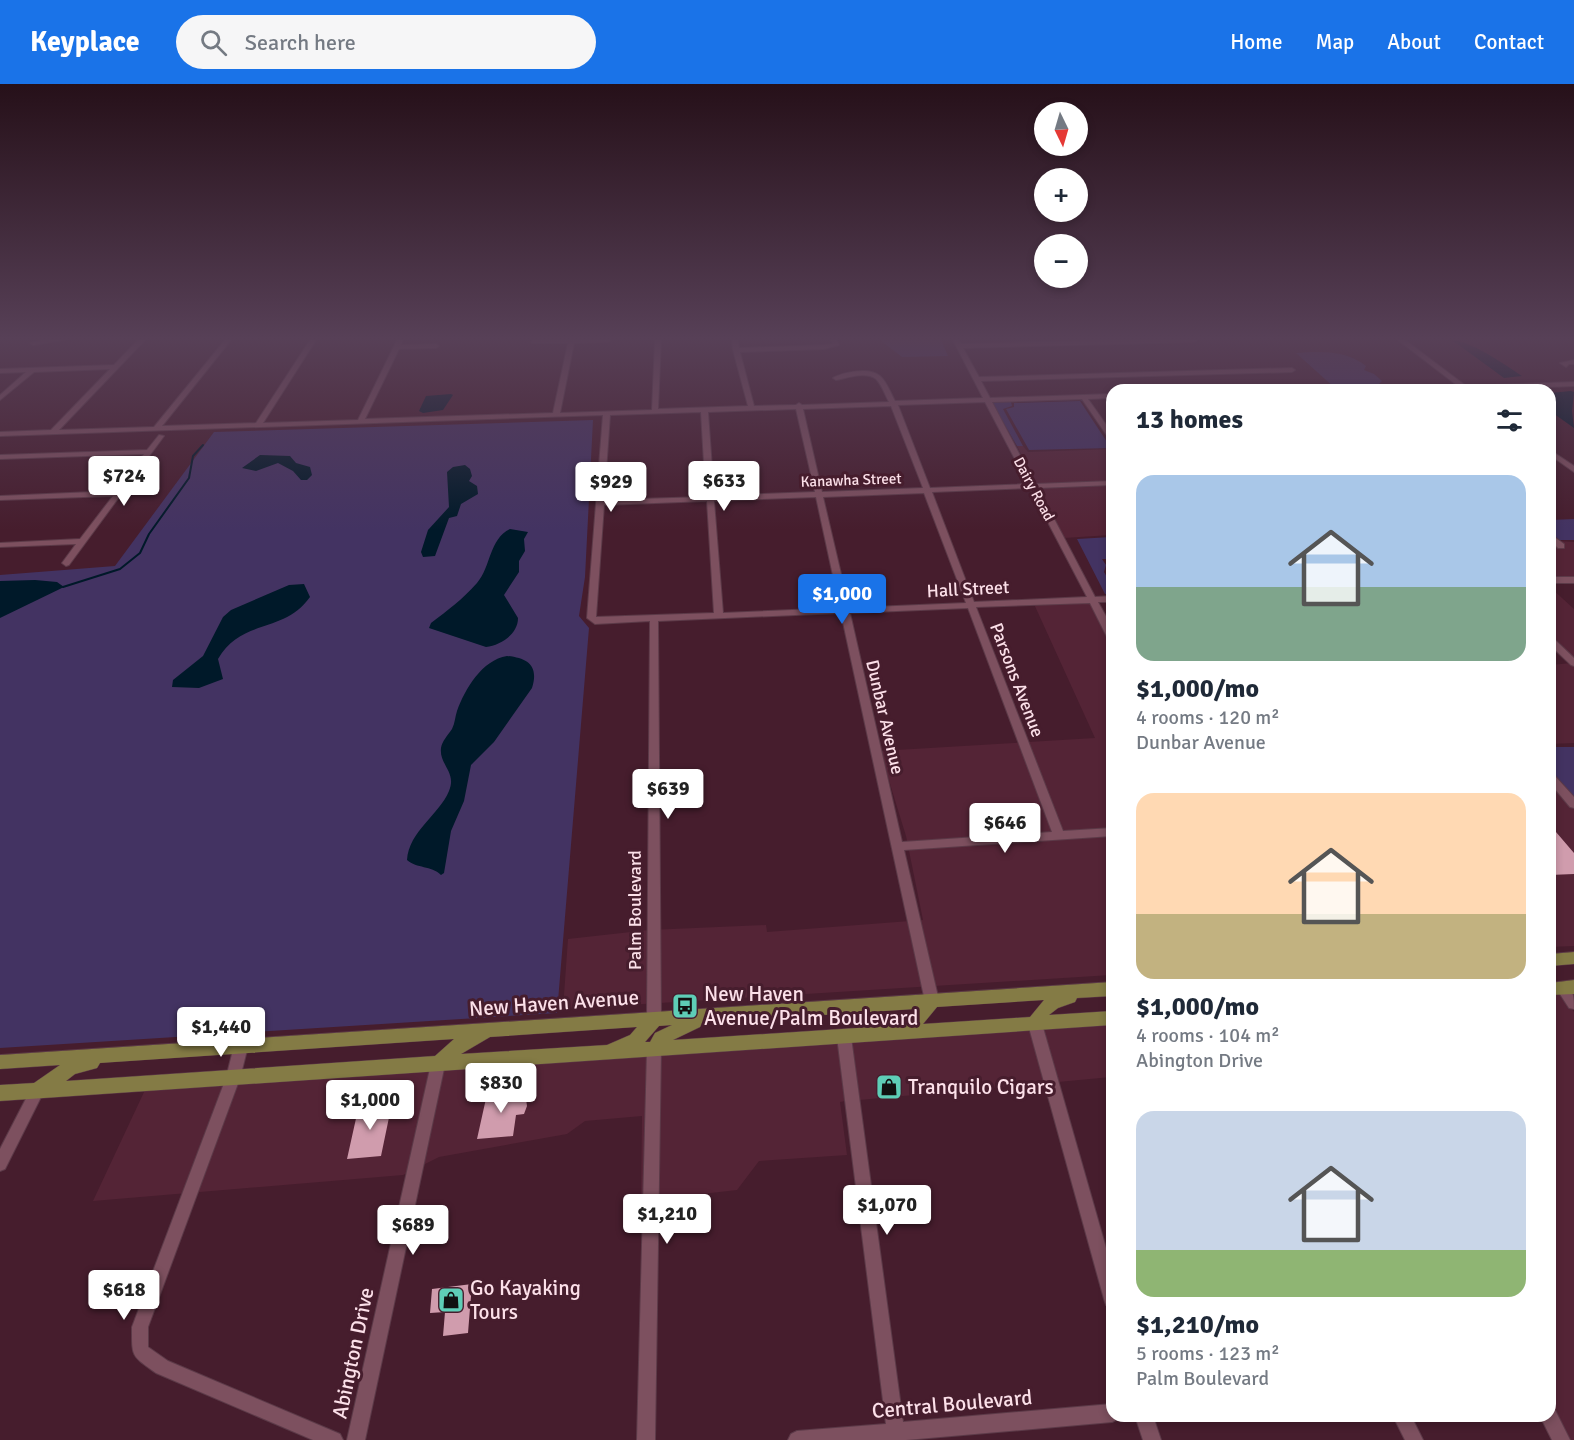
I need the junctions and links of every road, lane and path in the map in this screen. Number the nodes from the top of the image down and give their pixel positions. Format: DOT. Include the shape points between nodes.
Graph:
graph roads {
  1 [pos="81,403"];
  2 [pos="181,403"];
  3 [pos="273,403"];
  4 [pos="370,403"];
  5 [pos="558,403"];
  6 [pos="655,403"];
  7 [pos="750,403"];
  8 [pos="852,403"];
  9 [pos="893,403"];
  10 [pos="989,403"];
  11 [pos="1088,403"];
  12 [pos="799,405"];
  13 [pos="751,407"];
  14 [pos="704,409"];
  15 [pos="655,410"];
  16 [pos="607,412"];
  17 [pos="556,414"];
  18 [pos="361,421"];
  19 [pos="260,424"];
  20 [pos="1106,429"];
  21 [pos="53,432"];
  22 [pos="159,432"];
  23 [pos="0,434"];
  24 [pos="149,452"];
  25 [pos="1556,456"];
  26 [pos="0,457"];
  27 [pos="1574,470"];
  28 [pos="1106,483"];
  29 [pos="1033,486"];
  30 [pos="927,491"];
  31 [pos="118,493"];
  32 [pos="819,495"];
  33 [pos="0,498"];
  34 [pos="710,499"];
  35 [pos="599,503"];
  36 [pos="81,541"];
  37 [pos="1556,541"];
  38 [pos="0,545"];
  39 [pos="1561,546"];
  40 [pos="66,563"];
  41 [pos="1556,580"];
  42 [pos="1574,580"];
  43 [pos="1106,599"];
  44 [pos="1092,600"];
  45 [pos="971,606"];
  46 [pos="845,612"];
  47 [pos="719,617"];
  48 [pos="654,620"];
  49 [pos="1106,627"];
  50 [pos="1556,646"];
  51 [pos="1574,663"];
  52 [pos="1556,784"];
  53 [pos="1574,804"];
  54 [pos="1106,832"];
  55 [pos="1059,836"];
  56 [pos="897,846"];
  57 [pos="1574,958"];
  58 [pos="1556,960"];
  59 [pos="1562,988"];
  60 [pos="1106,989"];
  61 [pos="1088,990"];
  62 [pos="932,1001"];
  63 [pos="1574,1004"];
  64 [pos="710,1016"];
  65 [pos="1106,1018"];
  66 [pos="654,1020"];
  67 [pos="1035,1024"];
  68 [pos="493,1030"];
  69 [pos="884,1034"];
  70 [pos="844,1037"];
  71 [pos="241,1046"];
  72 [pos="654,1050"];
  73 [pos="604,1053"];
  74 [pos="125,1054"];
  75 [pos="0,1062"];
  76 [pos="438,1064"];
  77 [pos="233,1078"];
  78 [pos="37,1091"];
  79 [pos="0,1094"];
  80 [pos="0,1164"];
  81 [pos="1106,1278"];
  82 [pos="1106,1414"];
  83 [pos="1146,1422"];
  84 [pos="1405,1422"];
  85 [pos="1552,1422"];
  86 [pos="896,1436"];
  87 [pos="334,1440"];
  88 [pos="356,1440"];
  89 [pos="646,1440"];
  90 [pos="797,1440"];
  91 [pos="1152,1440"];
  92 [pos="1414,1440"];
  93 [pos="1561,1440"];
  1 -- 21 [label="street"];
  2 -- 22 [label="street"];
  3 -- 19 [label="street"];
  4 -- 18 [label="street"];
  5 -- 17 [label="street"];
  6 -- 15 [label="street"];
  7 -- 13 [label="street"];
  8 -- 12 [label="street"];
  9 -- 30 [label="street, Parsons Avenue"];
  10 -- 29 [label="street, Dairy Road"];
  11 -- 20 [label="street"];
  12 -- 13 [label="street"];
  12 -- 32 [label="street, Dunbar Avenue"];
  13 -- 14 [label="street"];
  14 -- 15 [label="street"];
  14 -- 34 [label="street"];
  15 -- 16 [label="street"];
  16 -- 17 [label="street"];
  16 -- 35 [label="street"];
  17 -- 18 [label="street"];
  18 -- 19 [label="street"];
  19 -- 22 [label="street"];
  21 -- 22 [label="street"];
  21 -- 23 [label="street"];
  22 -- 24 [label="street"];
  24 -- 26 [label="street"];
  24 -- 31 [label="street"];
  25 -- 27 [label="street"];
  28 -- 29 [label="street, Kanawha Street"];
  29 -- 30 [label="street, Kanawha Street"];
  29 -- 44 [label="street, Dairy Road"];
  30 -- 32 [label="street, Kanawha Street"];
  30 -- 45 [label="street, Parsons Avenue"];
  31 -- 33 [label="street"];
  31 -- 36 [label="street"];
  32 -- 34 [label="street, Kanawha Street"];
  32 -- 46 [label="street, Dunbar Avenue"];
  34 -- 35 [label="street, Kanawha Street"];
  34 -- 47 [label="street"];
  35 -- 48 [label="street, Hall Street" via="591,618"];
  36 -- 38 [label="street"];
  36 -- 40 [label="street"];
  37 -- 39 [label="street"];
  41 -- 42 [label="street"];
  43 -- 44 [label="street, Hall Street"];
  44 -- 45 [label="street, Hall Street"];
  44 -- 49 [label="street, Dairy Road"];
  45 -- 46 [label="street, Hall Street"];
  45 -- 55 [label="street, Parsons Avenue"];
  46 -- 47 [label="street, Hall Street"];
  46 -- 56 [label="street, Dunbar Avenue"];
  47 -- 48 [label="street, Hall Street"];
  48 -- 66 [label="street, Palm Boulevard"];
  50 -- 51 [label="street"];
  52 -- 53 [label="street"];
  54 -- 55 [label="street"];
  55 -- 56 [label="street"];
  56 -- 62 [label="street, Dunbar Avenue"];
  57 -- 58 [label="main road"];
  59 -- 63 [label="street"];
  60 -- 61 [label="main road, New Haven Avenue"];
  61 -- 62 [label="main road, New Haven Avenue"];
  61 -- 67 [label="main road" via="1052,1002 1039,1013"];
  62 -- 64 [label="main road, New Haven Avenue"];
  62 -- 69 [label="main road" via="916,1020"];
  64 -- 66 [label="main road, New Haven Avenue"];
  64 -- 72 [label="main road" via="674,1029 661,1038"];
  65 -- 67 [label="main road"];
  66 -- 68 [label="main road, New Haven Avenue"];
  66 -- 73 [label="main road" via="636,1040"];
  67 -- 69 [label="main road"];
  67 -- 81 [label="street"];
  68 -- 71 [label="main road, New Haven Avenue"];
  68 -- 76 [label="main road" via="461,1044"];
  69 -- 70 [label="main road"];
  70 -- 72 [label="main road"];
  70 -- 86 [label="street"];
  71 -- 74 [label="main road, New Haven Avenue"];
  71 -- 77 [label="street"];
  72 -- 73 [label="main road"];
  72 -- 89 [label="street"];
  73 -- 76 [label="main road"];
  74 -- 75 [label="main road, New Haven Avenue"];
  74 -- 78 [label="main road" via="70,1068"];
  76 -- 77 [label="main road"];
  76 -- 88 [label="street, Abington Drive"];
  77 -- 78 [label="main road"];
  77 -- 87 [label="street" via="140,1327 140,1351 162,1367"];
  78 -- 79 [label="main road"];
  78 -- 80 [label="street"];
  82 -- 86 [label="street, Central Boulevard"];
  83 -- 91 [label="street"];
  84 -- 92 [label="street"];
  85 -- 93 [label="street"];
  86 -- 90 [label="street, Central Boulevard"];
}
